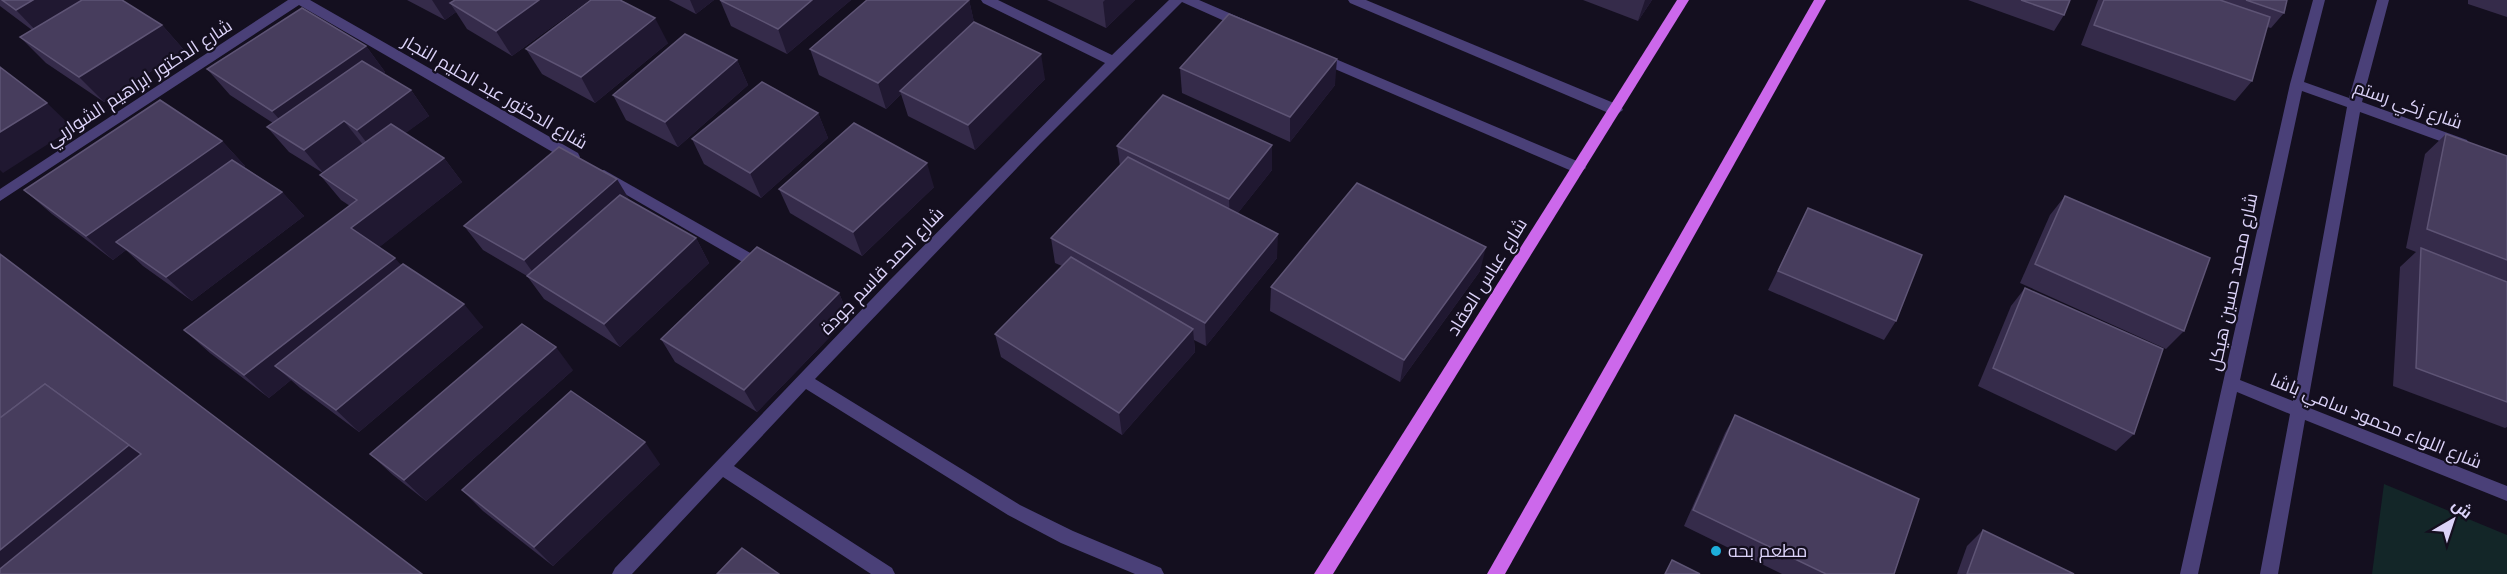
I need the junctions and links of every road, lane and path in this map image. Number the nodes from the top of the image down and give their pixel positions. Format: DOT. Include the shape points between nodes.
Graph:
graph roads {
  1 [pos="299,0"];
  2 [pos="987,0"];
  3 [pos="1177,0"];
  4 [pos="1187,0"];
  5 [pos="1354,0"];
  6 [pos="1683,0"];
  7 [pos="1820,0"];
  8 [pos="2319,0"];
  9 [pos="2383,0"];
  10 [pos="1263,33"];
  11 [pos="1307,51"];
  12 [pos="1113,61"];
  13 [pos="2296,84"];
  14 [pos="2354,106"];
  15 [pos="1616,110"];
  16 [pos="2474,148"];
  17 [pos="1579,168"];
  18 [pos="0,196"];
  19 [pos="776,274"];
  20 [pos="804,380"];
  21 [pos="2231,383"];
  22 [pos="2297,412"];
  23 [pos="722,468"];
  24 [pos="2507,494"];
  25 [pos="621,574"];
  26 [pos="886,574"];
  27 [pos="1155,574"];
  28 [pos="1323,574"];
  29 [pos="1496,574"];
  30 [pos="2189,574"];
  31 [pos="2269,574"];
  1 -- 18 [label="street, شارع الدكتور ابراهيم الشواربي"];
  1 -- 19 [label="street, شارع الدكتور عبد الحليم النجار"];
  2 -- 12 [label="street"];
  3 -- 12 [label="street, شارع احمد قاسم جودة"];
  4 -- 10 [label="street"];
  5 -- 15 [label="street"];
  6 -- 15 [label="main road, شارع عباس العقاد"];
  7 -- 29 [label="main road"];
  8 -- 13 [label="street, شارع محمد حسين هيكل"];
  9 -- 14 [label="street"];
  11 -- 17 [label="street"];
  12 -- 20 [label="street, شارع احمد قاسم جودة" via="854,319"];
  13 -- 14 [label="street, شارع زكي رستم"];
  13 -- 21 [label="street, شارع محمد حسين هيكل"];
  14 -- 16 [label="street, شارع زكي رستم"];
  14 -- 22 [label="street"];
  15 -- 17 [label="main road, شارع عباس العقاد"];
  17 -- 28 [label="main road, شارع عباس العقاد"];
  20 -- 23 [label="street, شارع احمد قاسم جودة"];
  20 -- 27 [label="street" via="1014,510"];
  21 -- 22 [label="street, شارع اللواء محمود سامي باشا"];
  21 -- 30 [label="street, شارع محمد حسين هيكل"];
  22 -- 24 [label="street, شارع اللواء محمود سامي باشا"];
  22 -- 31 [label="street"];
  23 -- 25 [label="street, شارع احمد قاسم جودة"];
  23 -- 26 [label="street"];
}
